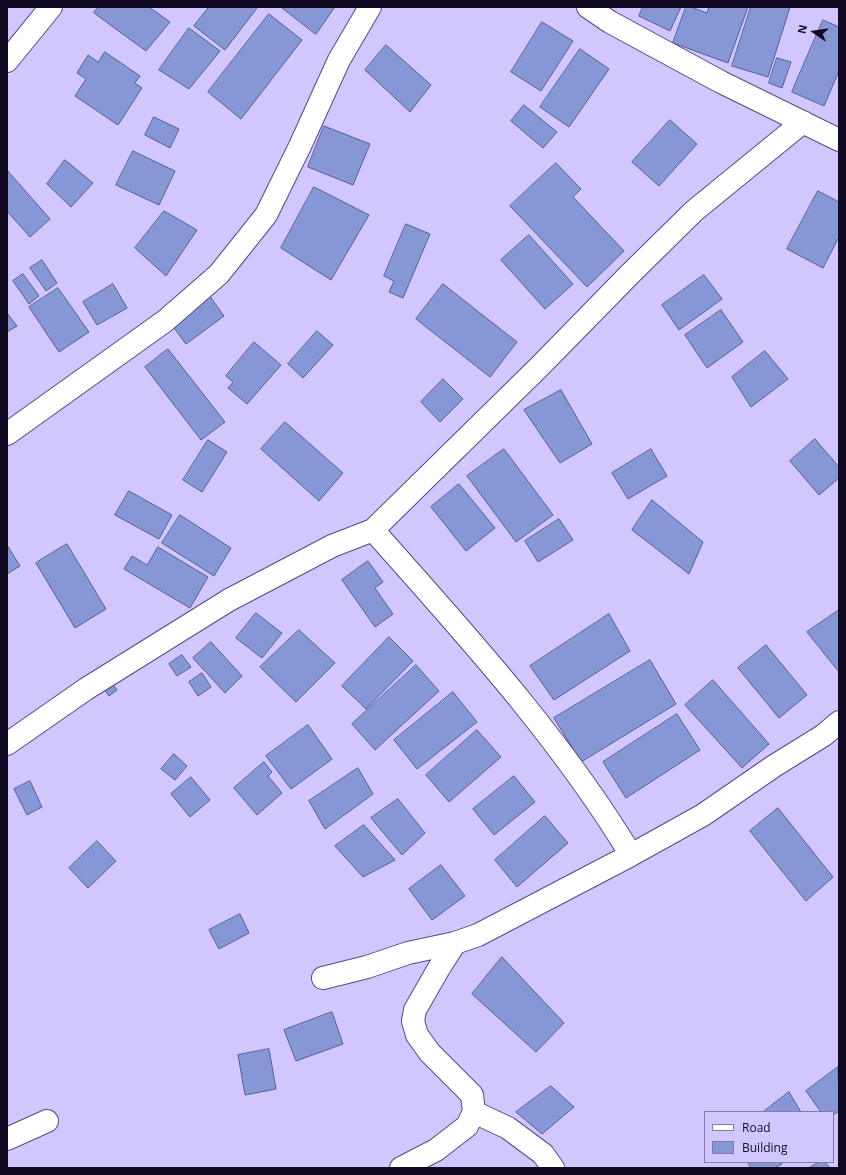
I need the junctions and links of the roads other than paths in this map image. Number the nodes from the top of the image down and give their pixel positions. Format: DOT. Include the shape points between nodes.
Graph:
graph roads {
  1 [pos="50,7"];
  2 [pos="370,7"];
  3 [pos="588,7"];
  4 [pos="7,62"];
  5 [pos="803,122"];
  6 [pos="839,140"];
  7 [pos="7,434"];
  8 [pos="373,530"];
  9 [pos="839,722"];
  10 [pos="7,744"];
  11 [pos="631,855"];
  12 [pos="455,943"];
  13 [pos="323,978"];
  14 [pos="474,1112"];
  15 [pos="47,1121"];
  16 [pos="7,1139"];
  17 [pos="401,1168"];
  18 [pos="553,1168"];
  1 -- 4 [label="street"];
  2 -- 7 [label="street" via="339,60 266,214 219,274 165,321"];
  3 -- 5 [label="street" via="610,22 721,82"];
  5 -- 6 [label="street"];
  5 -- 8 [label="street" via="694,211"];
  8 -- 10 [label="street" via="332,546 229,600 86,689"];
  8 -- 11 [label="street" via="542,726"];
  9 -- 11 [label="street" via="824,735 703,815"];
  11 -- 12 [label="street" via="478,935"];
  12 -- 13 [label="street" via="408,953"];
  12 -- 14 [label="street" via="415,1010 413,1021 417,1035 430,1053 472,1095"];
  14 -- 17 [label="street" via="467,1126 436,1150"];
  14 -- 18 [label="street" via="508,1128 543,1154"];
  15 -- 16 [label="street"];
}
